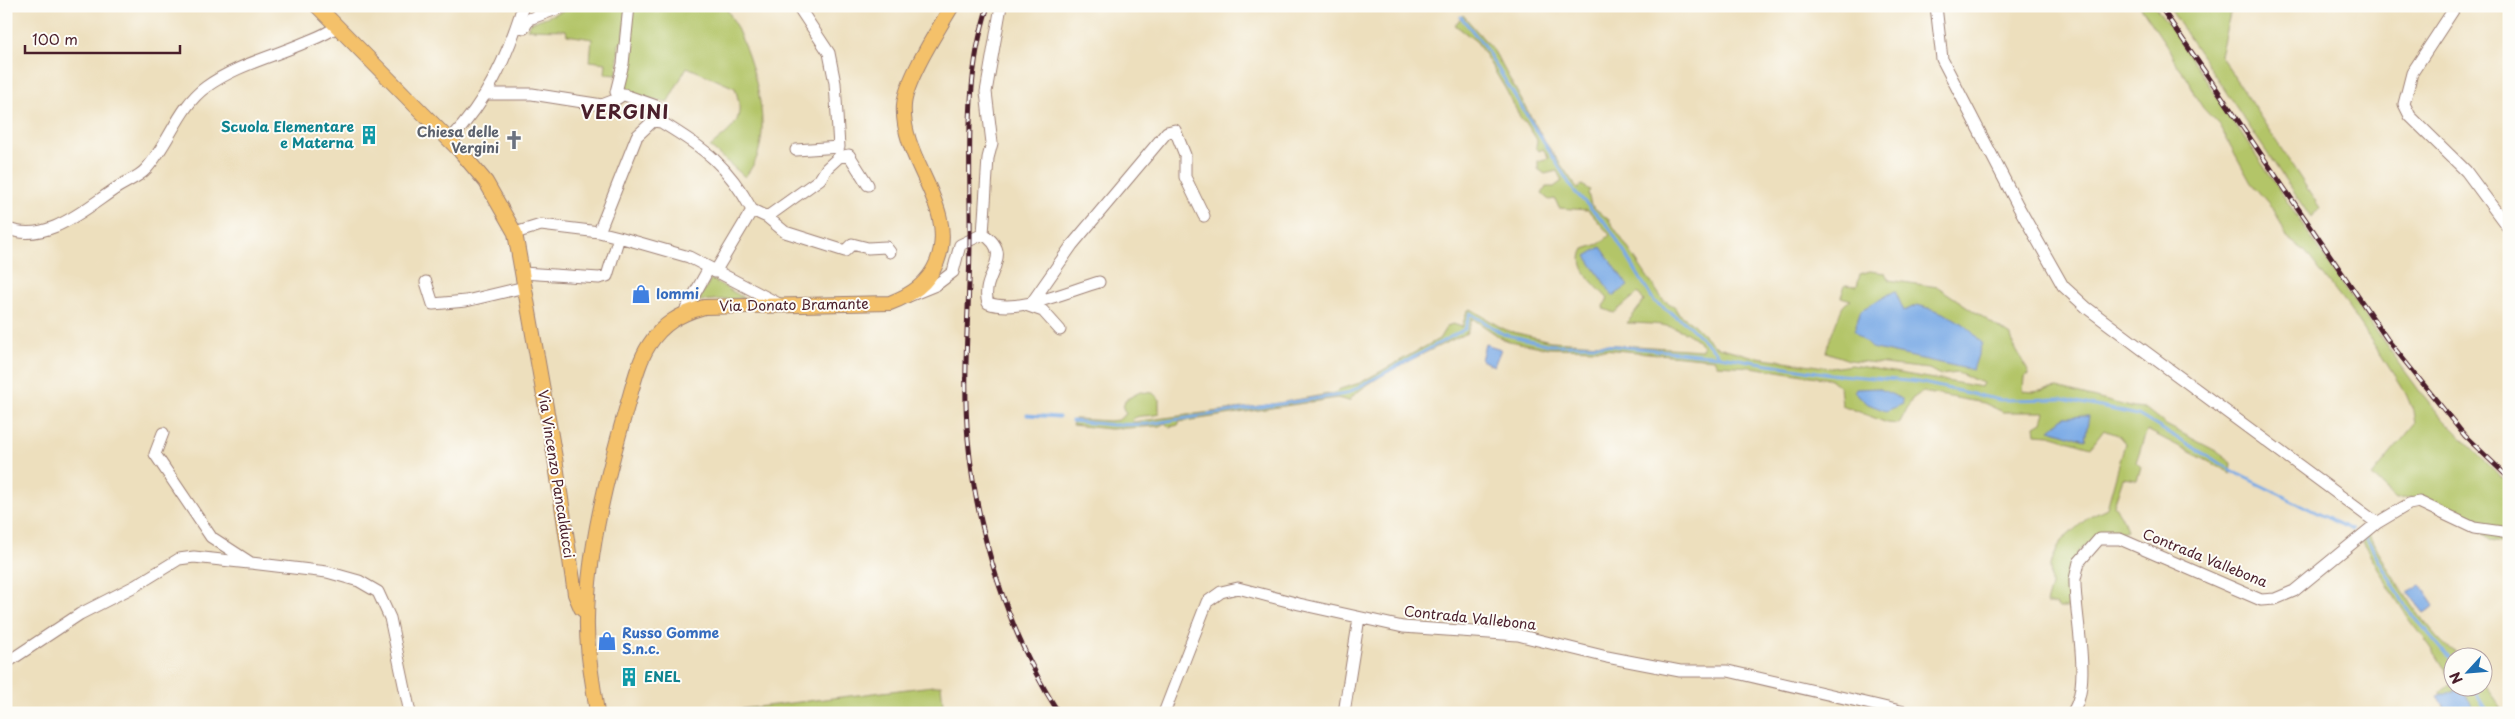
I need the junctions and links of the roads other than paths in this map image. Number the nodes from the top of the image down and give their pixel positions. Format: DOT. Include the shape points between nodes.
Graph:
graph roads {
  1 [pos="317,6"];
  2 [pos="523,6"];
  3 [pos="564,6"];
  4 [pos="629,6"];
  5 [pos="798,6"];
  6 [pos="952,6"];
  7 [pos="1001,6"];
  8 [pos="1936,6"];
  9 [pos="2456,6"];
  10 [pos="517,26"];
  11 [pos="336,27"];
  12 [pos="620,93"];
  13 [pos="487,94"];
  14 [pos="653,121"];
  15 [pos="450,140"];
  16 [pos="796,150"];
  17 [pos="868,185"];
  18 [pos="752,210"];
  19 [pos="1204,216"];
  20 [pos="767,217"];
  21 [pos="6,228"];
  22 [pos="2509,229"];
  23 [pos="599,232"];
  24 [pos="515,233"];
  25 [pos="984,234"];
  26 [pos="619,237"];
  27 [pos="890,252"];
  28 [pos="712,270"];
  29 [pos="524,280"];
  30 [pos="426,282"];
  31 [pos="1099,282"];
  32 [pos="903,298"];
  33 [pos="1030,303"];
  34 [pos="781,306"];
  35 [pos="684,313"];
  36 [pos="1060,330"];
  37 [pos="163,433"];
  38 [pos="2377,523"];
  39 [pos="2509,533"];
  40 [pos="251,563"];
  41 [pos="587,613"];
  42 [pos="1359,618"];
  43 [pos="6,663"];
  44 [pos="410,713"];
  45 [pos="597,713"];
  46 [pos="1164,713"];
  47 [pos="1344,713"];
  48 [pos="1909,713"];
  49 [pos="2072,713"];
  1 -- 11 [label="main road, Via Vincenzo Pancalducci"];
  2 -- 10 [label="street"];
  3 -- 10 [label="street" via="529,19 524,28"];
  4 -- 12 [label="street"];
  5 -- 16 [label="street" via="829,52 835,83 839,147"];
  6 -- 32 [label="main road, Via Donato Bramante" via="905,96 906,128 940,215 942,233 940,253 933,270 920,287"];
  7 -- 25 [label="street" via="986,92 992,143 988,158"];
  8 -- 38 [label="street" via="1942,59 2022,215 2063,286 2086,308"];
  9 -- 22 [label="street" via="2412,73 2404,104 2410,116 2466,171"];
  10 -- 13 [label="street" via="503,65"];
  11 -- 15 [label="main road, Via Vincenzo Pancalducci"];
  11 -- 21 [label="street" via="280,53 229,71 204,88 185,109 163,148 145,171 86,211 55,227 18,233"];
  12 -- 13 [label="street" via="615,100 602,104 532,94"];
  12 -- 14 [label="street" via="656,106"];
  13 -- 15 [label="street"];
  14 -- 18 [label="street" via="661,122 702,147 738,184"];
  14 -- 23 [label="street" via="637,136"];
  15 -- 24 [label="main road, Via Vincenzo Pancalducci" via="486,182"];
  17 -- 20 [label="street" via="849,155 839,156 820,179"];
  18 -- 20 [label="street"];
  18 -- 28 [label="street"];
  19 -- 33 [label="street" via="1185,176 1185,155 1175,130 1167,132 1072,245"];
  20 -- 27 [label="street" via="785,232 845,251 852,244 868,248 886,247"];
  23 -- 24 [label="street" via="541,225"];
  23 -- 26 [label="street"];
  24 -- 29 [label="main road, Via Vincenzo Pancalducci"];
  25 -- 32 [label="street" via="960,244 953,272 920,294"];
  25 -- 33 [label="street" via="997,248 998,259 985,294 988,303 996,306"];
  26 -- 28 [label="street" via="689,257"];
  26 -- 29 [label="street" via="606,276"];
  28 -- 34 [label="street"];
  28 -- 35 [label="street"];
  29 -- 30 [label="street" via="466,301 433,304"];
  29 -- 41 [label="main road, Via Vincenzo Pancalducci" via="575,594"];
  31 -- 33 [label="street"];
  32 -- 34 [label="main road, Via Donato Bramante" via="866,305"];
  33 -- 36 [label="street" via="1043,311"];
  34 -- 35 [label="main road, Via Donato Bramante" via="726,306"];
  35 -- 41 [label="main road, Via Donato Bramante" via="664,326 650,344 635,380 618,436 600,518"];
  37 -- 40 [label="street" via="155,454 211,537"];
  38 -- 39 [label="street, Contrada Vallebona" via="2409,504 2419,502 2474,528"];
  38 -- 49 [label="street, Contrada Vallebona" via="2294,591 2275,599 2261,600 2120,539 2099,539 2079,562 2075,578 2083,684 2078,705"];
  40 -- 43 [label="street" via="194,557 179,559 80,614"];
  40 -- 44 [label="street" via="327,572 360,581 378,592 390,618"];
  41 -- 45 [label="main road, Via Vincenzo Pancalducci"];
  42 -- 46 [label="street, Contrada Vallebona" via="1251,590 1238,588 1221,592 1207,602 1202,612"];
  42 -- 47 [label="street"];
  42 -- 48 [label="street, Contrada Vallebona" via="1404,627 1518,635 1680,672 1728,671"];
}
